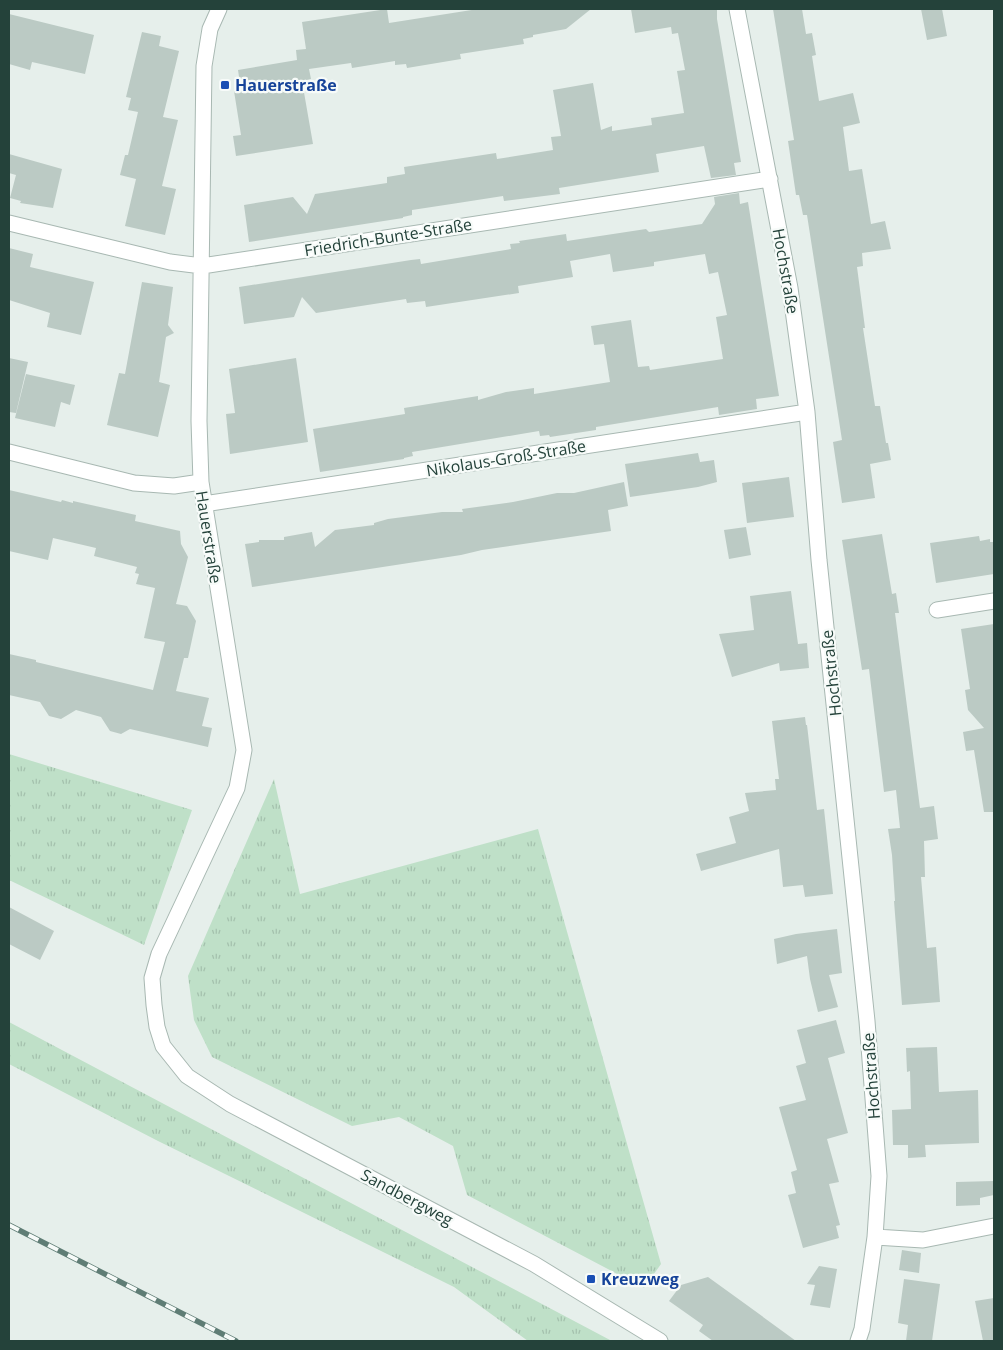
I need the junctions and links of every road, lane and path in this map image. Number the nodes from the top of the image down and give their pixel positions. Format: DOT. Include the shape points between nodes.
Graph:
graph roads {
  1 [pos="219,9"];
  2 [pos="737,9"];
  3 [pos="770,179"];
  4 [pos="9,223"];
  5 [pos="202,266"];
  6 [pos="807,412"];
  7 [pos="9,452"];
  8 [pos="201,482"];
  9 [pos="204,504"];
  10 [pos="994,601"];
  11 [pos="937,610"];
  12 [pos="163,1046"];
  13 [pos="994,1226"];
  14 [pos="875,1238"];
  15 [pos="660,1341"];
  16 [pos="858,1341"];
  1 -- 5 [label="street, Hauerstraße" via="210,29 204,66"];
  2 -- 3 [label="street, Hochstraße"];
  3 -- 5 [label="street, Friedrich-Bunte-Straße"];
  3 -- 6 [label="street, Hochstraße" via="790,288"];
  4 -- 5 [label="street, Friedrich-Bunte-Straße" via="170,262"];
  5 -- 8 [label="street, Hauerstraße"];
  6 -- 9 [label="street, Nikolaus-Groß-Straße"];
  6 -- 14 [label="street, Hochstraße" via="819,560 867,1021 879,1176"];
  7 -- 8 [label="street" via="134,483 174,486"];
  8 -- 9 [label="street, Hauerstraße"];
  9 -- 12 [label="street, Hauerstraße" via="244,750 237,788 159,954 152,978 157,1027"];
  10 -- 11 [label="street"];
  12 -- 15 [label="street, Sandbergweg" via="187,1076 230,1104 534,1264"];
  13 -- 14 [label="street" via="923,1240"];
  14 -- 16 [label="street, Hochstraße"];
}
